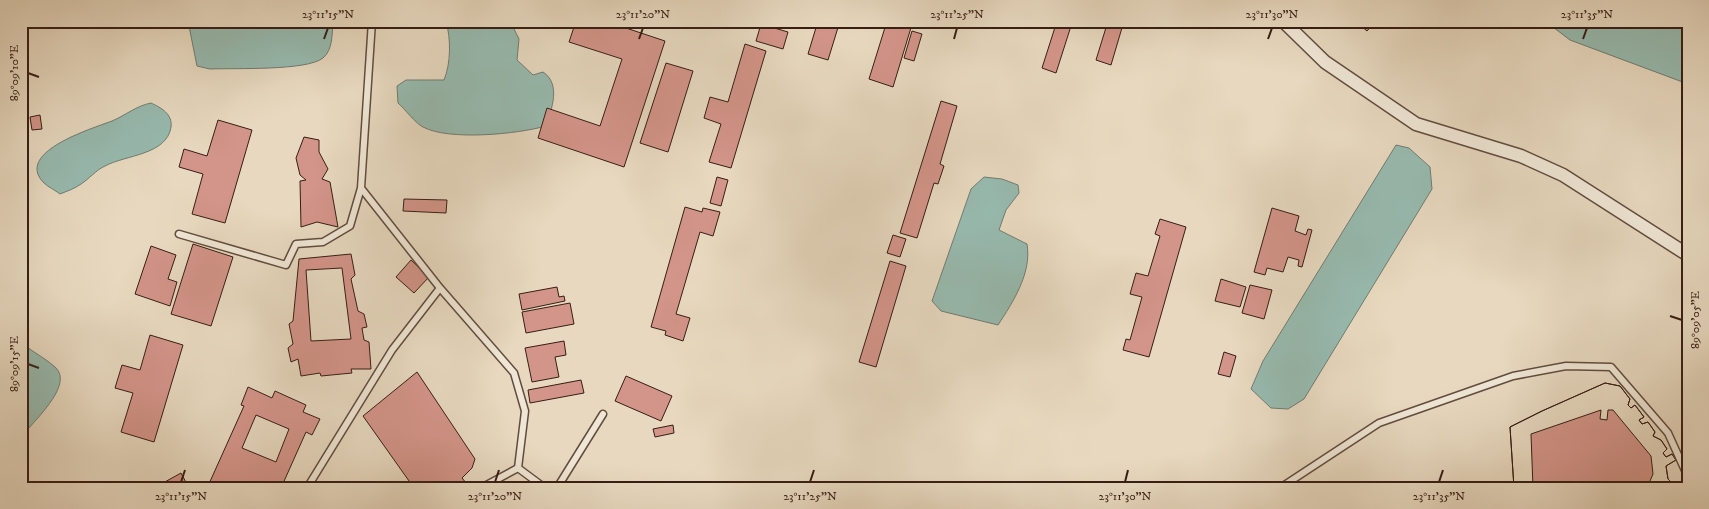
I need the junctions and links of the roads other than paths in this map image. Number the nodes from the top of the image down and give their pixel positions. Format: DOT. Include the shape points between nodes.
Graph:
graph roads {
  1 [pos="372,21"];
  2 [pos="1283,21"];
  3 [pos="361,188"];
  4 [pos="179,234"];
  5 [pos="1688,255"];
  6 [pos="440,288"];
  7 [pos="603,414"];
  8 [pos="518,468"];
  9 [pos="1688,477"];
  10 [pos="307,488"];
  11 [pos="482,488"];
  12 [pos="545,488"];
  13 [pos="557,488"];
  14 [pos="1280,488"];
  1 -- 3 [label="lane"];
  2 -- 5 [label="street" via="1325,62 1416,124 1521,156 1563,174"];
  3 -- 4 [label="lane" via="350,226 323,242 296,244 286,265"];
  3 -- 6 [label="lane"];
  6 -- 8 [label="lane" via="514,373 525,411"];
  6 -- 10 [label="lane" via="392,350"];
  7 -- 13 [label="lane"];
  8 -- 11 [label="lane"];
  8 -- 12 [label="lane"];
  9 -- 14 [label="lane" via="1668,433 1611,367 1566,366 1512,376 1379,423"];
}
